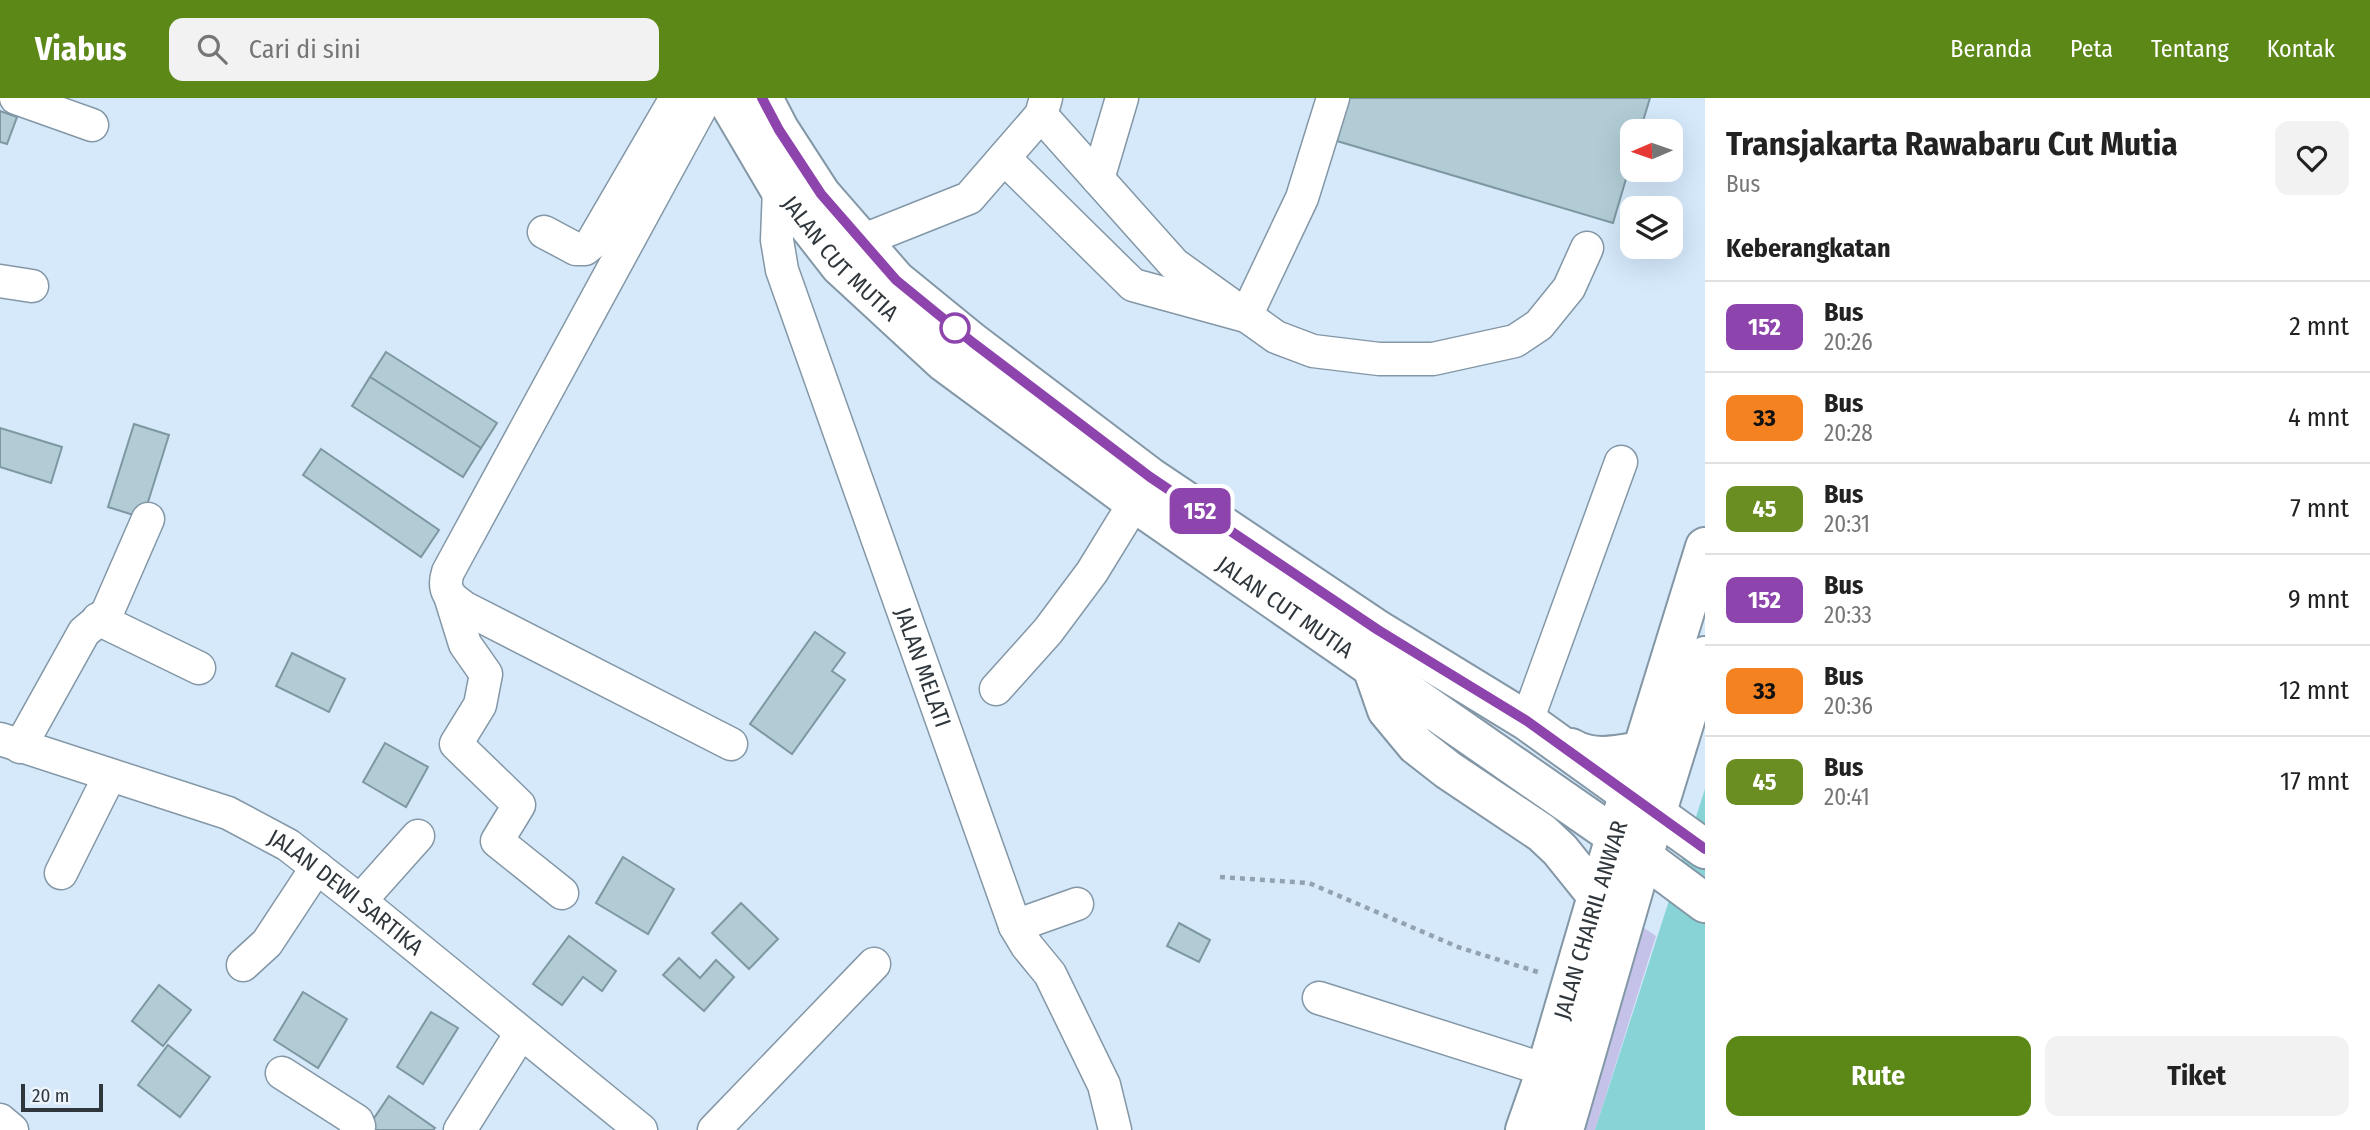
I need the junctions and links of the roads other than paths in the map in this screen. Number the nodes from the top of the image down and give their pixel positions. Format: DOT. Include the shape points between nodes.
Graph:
graph roads {
  1 [pos="16,98"];
  2 [pos="676,98"];
  3 [pos="706,98"];
  4 [pos="726,98"];
  5 [pos="762,98"];
  6 [pos="1122,98"];
  7 [pos="1333,98"];
  8 [pos="1044,107"];
  9 [pos="92,125"];
  10 [pos="1004,158"];
  11 [pos="1098,180"];
  12 [pos="779,188"];
  13 [pos="544,232"];
  14 [pos="861,241"];
  15 [pos="1587,248"];
  16 [pos="0,281"];
  17 [pos="32,286"];
  18 [pos="1246,316"];
  19 [pos="1621,462"];
  20 [pos="1143,490"];
  21 [pos="148,519"];
  22 [pos="1705,547"];
  23 [pos="451,599"];
  24 [pos="98,619"];
  25 [pos="1705,656"];
  26 [pos="1371,664"];
  27 [pos="199,668"];
  28 [pos="996,688"];
  29 [pos="1527,721"];
  30 [pos="10,743"];
  31 [pos="731,744"];
  32 [pos="1642,751"];
  33 [pos="110,775"];
  34 [pos="1642,804"];
  35 [pos="418,836"];
  36 [pos="1696,843"];
  37 [pos="1629,846"];
  38 [pos="317,867"];
  39 [pos="61,873"];
  40 [pos="1690,892"];
  41 [pos="562,893"];
  42 [pos="1597,896"];
  43 [pos="360,901"];
  44 [pos="1077,904"];
  45 [pos="1015,926"];
  46 [pos="874,964"];
  47 [pos="243,965"];
  48 [pos="1319,998"];
  49 [pos="521,1033"];
  50 [pos="1546,1070"];
  51 [pos="282,1073"];
  52 [pos="0,1120"];
  53 [pos="12,1130"];
  54 [pos="356,1130"];
  55 [pos="460,1130"];
  56 [pos="641,1130"];
  57 [pos="714,1130"];
  58 [pos="1115,1130"];
  59 [pos="1525,1130"];
  60 [pos="1564,1130"];
  1 -- 9 [label="street"];
  2 -- 13 [label="street" via="591,244 576,249"];
  3 -- 23 [label="street" via="448,572 445,582"];
  4 -- 12 [label="main road, JALAN CUT MUTIA"];
  5 -- 14 [label="main road, JALAN CUT MUTIA" via="821,194"];
  6 -- 11 [label="street"];
  7 -- 18 [label="street" via="1302,198"];
  8 -- 10 [label="street"];
  8 -- 11 [label="street"];
  10 -- 14 [label="street" via="969,198"];
  10 -- 18 [label="street" via="1133,285"];
  11 -- 18 [label="street" via="1174,264"];
  12 -- 20 [label="main road, JALAN CUT MUTIA" via="840,266 944,362"];
  12 -- 45 [label="street, JALAN MELATI" via="777,240 782,270"];
  14 -- 20 [label="main road, JALAN CUT MUTIA" via="896,280"];
  15 -- 18 [label="street" via="1569,288 1539,325 1515,341 1433,359 1379,359 1313,351 1276,337"];
  16 -- 17 [label="street"];
  19 -- 29 [label="street"];
  20 -- 26 [label="main road, JALAN CUT MUTIA"];
  20 -- 28 [label="street" via="1092,572 1048,631"];
  20 -- 29 [label="main road, JALAN CUT MUTIA"];
  21 -- 24 [label="street" via="107,613"];
  22 -- 32 [label="main road, JALAN CHAIRIL ANWAR"];
  23 -- 31 [label="street"];
  23 -- 41 [label="street" via="464,644 486,674 480,705 456,744 519,806 497,841"];
  24 -- 27 [label="street"];
  24 -- 30 [label="street" via="83,632"];
  25 -- 34 [label="main road, JALAN CHAIRIL ANWAR"];
  26 -- 37 [label="main road, JALAN CUT MUTIA"];
  26 -- 42 [label="main road" via="1387,710 1416,745 1542,833"];
  29 -- 32 [label="main road" via="1579,753 1601,757"];
  29 -- 34 [label="main road, JALAN CUT MUTIA"];
  30 -- 33 [label="street, JALAN DEWI SARTIKA"];
  32 -- 34 [label="main road, JALAN CHAIRIL ANWAR"];
  33 -- 38 [label="street, JALAN DEWI SARTIKA" via="228,813 288,845"];
  33 -- 39 [label="street"];
  34 -- 36 [label="main road, JALAN CUT MUTIA"];
  34 -- 37 [label="main road, JALAN CHAIRIL ANWAR"];
  35 -- 43 [label="street"];
  37 -- 40 [label="main road, JALAN CUT MUTIA"];
  37 -- 42 [label="main road, JALAN CHAIRIL ANWAR"];
  37 -- 60 [label="main road, JALAN CHAIRIL ANWAR"];
  38 -- 43 [label="street, JALAN DEWI SARTIKA"];
  38 -- 47 [label="street" via="267,943"];
  42 -- 50 [label="main road, JALAN CHAIRIL ANWAR"];
  43 -- 49 [label="street, JALAN DEWI SARTIKA"];
  44 -- 45 [label="street"];
  45 -- 58 [label="street, JALAN MELATI" via="1062,998 1104,1085"];
  46 -- 57 [label="street"];
  48 -- 50 [label="street"];
  49 -- 55 [label="street"];
  49 -- 56 [label="street, JALAN DEWI SARTIKA"];
  50 -- 59 [label="main road, JALAN CHAIRIL ANWAR"];
  51 -- 54 [label="street" via="357,1121"];
  52 -- 53 [label="street"];
}
